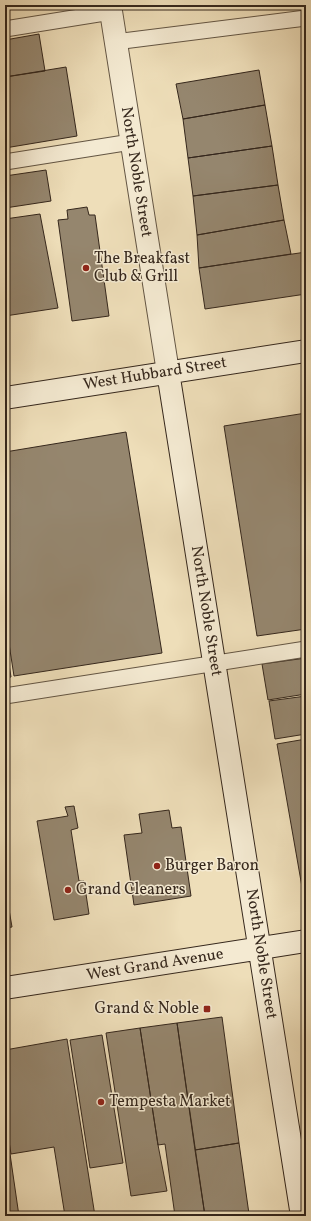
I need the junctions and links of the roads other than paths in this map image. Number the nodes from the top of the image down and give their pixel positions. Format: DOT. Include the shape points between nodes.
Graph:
graph roads {
  1 [pos="111,9"];
  2 [pos="306,18"];
  3 [pos="5,29"];
  4 [pos="115,42"];
  5 [pos="131,142"];
  6 [pos="5,162"];
  7 [pos="306,351"];
  8 [pos="168,372"];
  9 [pos="5,398"];
  10 [pos="306,649"];
  11 [pos="214,664"];
  12 [pos="5,696"];
  13 [pos="306,941"];
  14 [pos="260,948"];
  15 [pos="5,988"];
  16 [pos="303,1207"];
  1 -- 3 [label="lane"];
  1 -- 4 [label="street, North Noble Street"];
  2 -- 4 [label="lane"];
  4 -- 5 [label="street, North Noble Street"];
  5 -- 6 [label="lane"];
  5 -- 8 [label="street, North Noble Street"];
  7 -- 8 [label="street, West Hubbard Street"];
  8 -- 9 [label="street, West Hubbard Street"];
  8 -- 11 [label="street, North Noble Street"];
  10 -- 11 [label="lane"];
  11 -- 12 [label="lane"];
  11 -- 14 [label="street, North Noble Street"];
  13 -- 14 [label="street, West Grand Avenue"];
  14 -- 15 [label="street, West Grand Avenue"];
  14 -- 16 [label="street, North Noble Street"];
}
